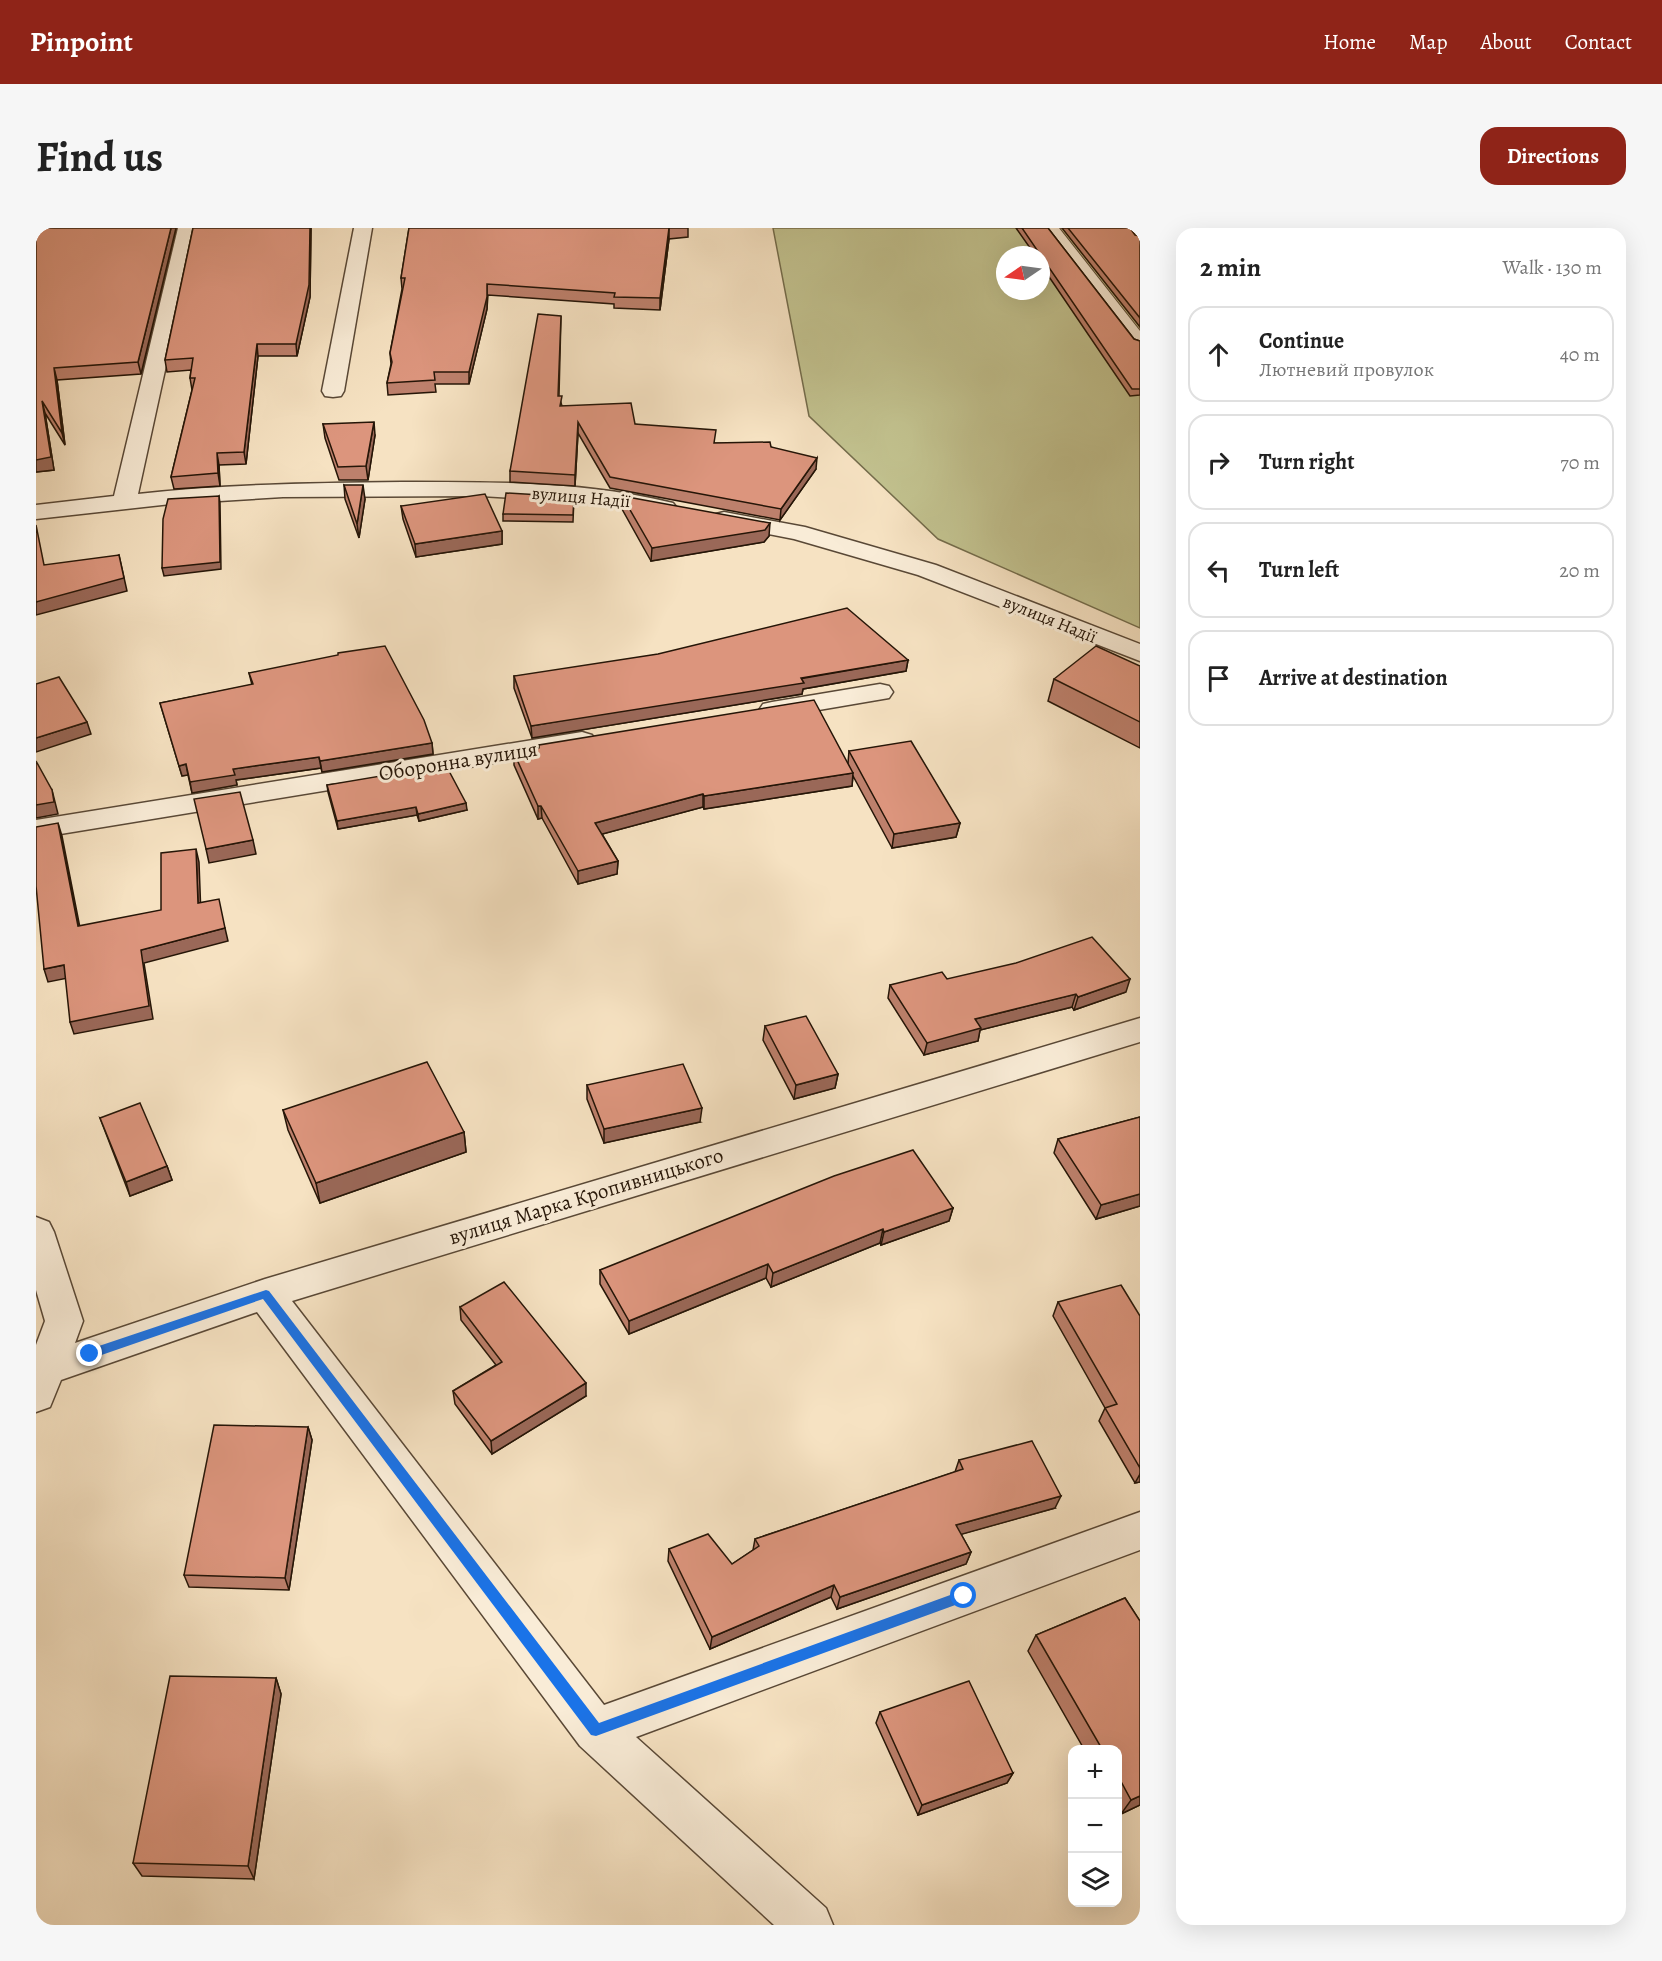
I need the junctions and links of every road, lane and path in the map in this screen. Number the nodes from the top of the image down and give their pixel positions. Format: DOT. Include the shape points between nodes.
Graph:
graph roads {
  1 [pos="187,228"];
  2 [pos="363,228"];
  3 [pos="1051,228"];
  4 [pos="1132,228"];
  5 [pos="1140,237"];
  6 [pos="1140,342"];
  7 [pos="333,391"];
  8 [pos="125,501"];
  9 [pos="36,512"];
  10 [pos="1140,653"];
  11 [pos="880,692"];
  12 [pos="751,713"];
  13 [pos="610,736"];
  14 [pos="36,829"];
  15 [pos="1140,1030"];
  16 [pos="36,1232"];
  17 [pos="266,1294"];
  18 [pos="39,1379"];
  19 [pos="1140,1531"];
  20 [pos="596,1730"];
  21 [pos="809,1925"];
  1 -- 8 [label="street"];
  2 -- 7 [label="street"];
  3 -- 6 [label="lane"];
  4 -- 5 [label="lane"];
  8 -- 9 [label="street, вулиця Надії"];
  8 -- 10 [label="street, вулиця Надії" via="283,490 481,489 609,497 797,532 927,570"];
  11 -- 12 [label="street"];
  13 -- 14 [label="street, Оборонна вулиця"];
  15 -- 17 [label="street, вулиця Марка Кропивницького"];
  16 -- 18 [label="street" via="64,1321"];
  17 -- 18 [label="street, вулиця Марка Кропивницького"];
  17 -- 20 [label="street"];
  19 -- 20 [label="street"];
  20 -- 21 [label="street"];
}
